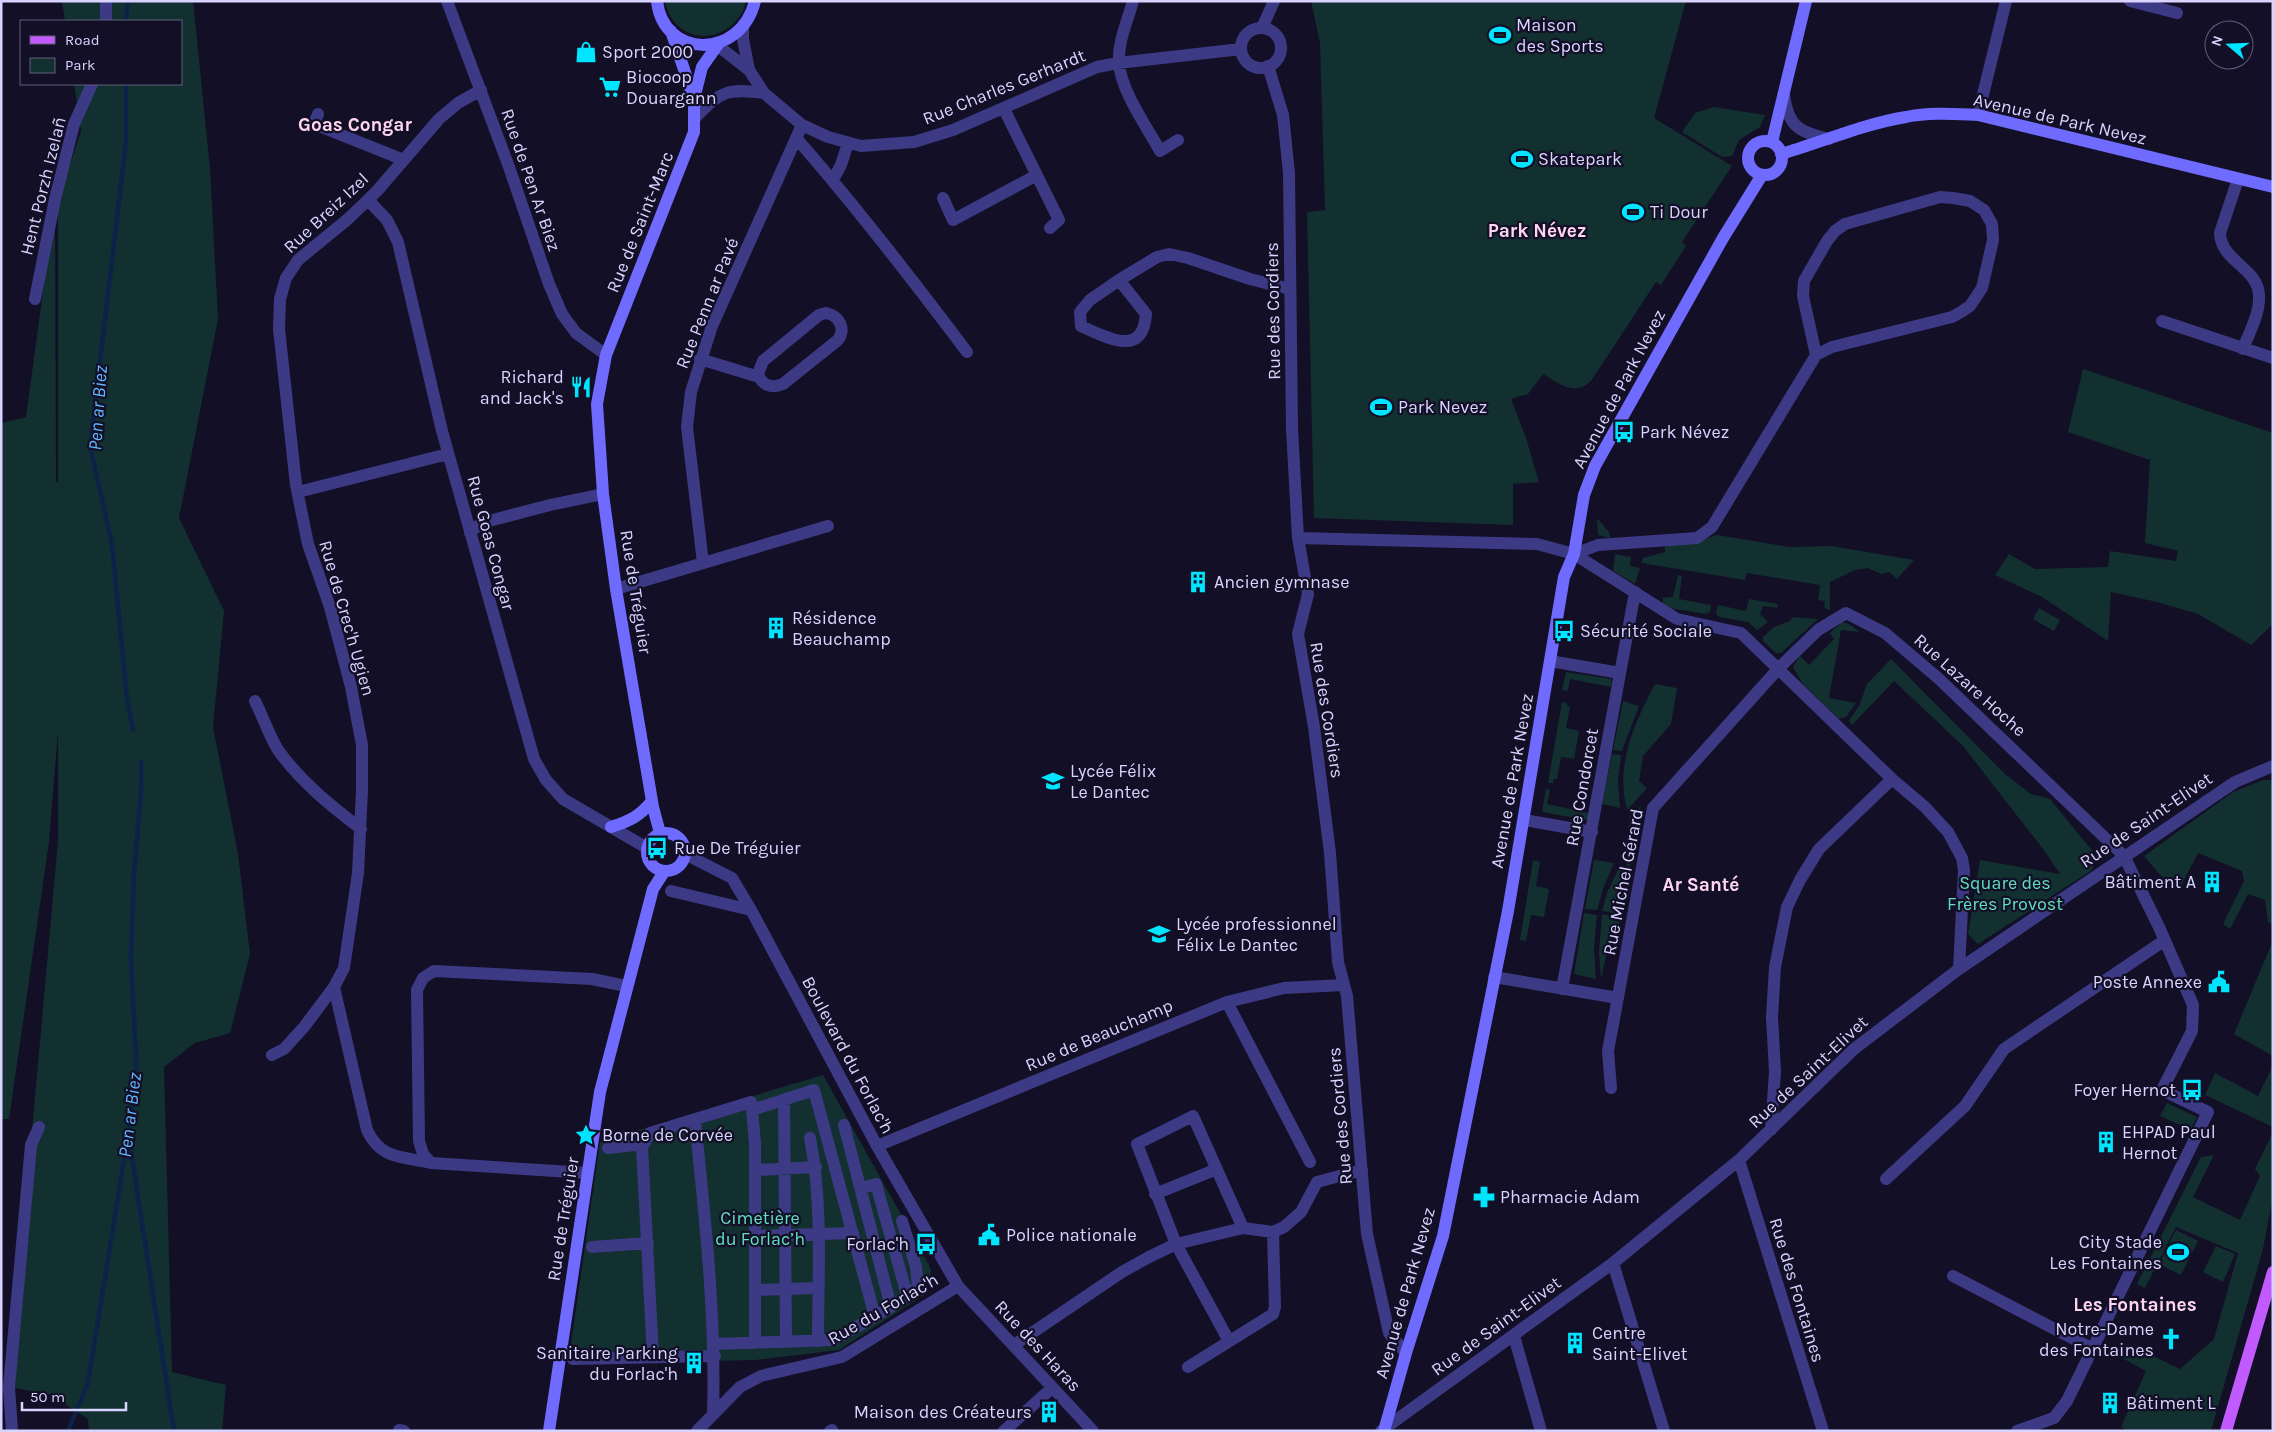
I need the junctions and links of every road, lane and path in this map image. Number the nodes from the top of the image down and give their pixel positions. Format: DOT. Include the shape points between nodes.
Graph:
graph roads {
  1 [pos="106,1"];
  2 [pos="447,1"];
  3 [pos="657,1"];
  4 [pos="755,1"];
  5 [pos="1133,1"];
  6 [pos="1274,1"];
  7 [pos="1806,1"];
  8 [pos="2006,1"];
  9 [pos="2130,1"];
  10 [pos="2177,13"];
  11 [pos="106,20"];
  12 [pos="744,28"];
  13 [pos="1262,28"];
  14 [pos="671,31"];
  15 [pos="719,43"];
  16 [pos="1241,49"];
  17 [pos="1118,63"];
  18 [pos="1268,66"];
  19 [pos="749,70"];
  20 [pos="92,85"];
  21 [pos="481,90"];
  22 [pos="1784,91"];
  23 [pos="764,92"];
  24 [pos="694,100"];
  25 [pos="1004,109"];
  26 [pos="318,114"];
  27 [pos="1978,115"];
  28 [pos="695,118"];
  29 [pos="802,125"];
  30 [pos="796,138"];
  31 [pos="1830,139"];
  32 [pos="1178,140"];
  33 [pos="1772,142"];
  34 [pos="848,143"];
  35 [pos="1781,154"];
  36 [pos="404,160"];
  37 [pos="1762,175"];
  38 [pos="1035,176"];
  39 [pos="2238,178"];
  40 [pos="833,180"];
  41 [pos="2273,187"];
  42 [pos="943,198"];
  43 [pos="368,200"];
  44 [pos="1050,228"];
  45 [pos="1119,280"];
  46 [pos="1290,289"];
  47 [pos="35,299"];
  48 [pos="2162,321"];
  49 [pos="2244,349"];
  50 [pos="967,352"];
  51 [pos="1816,354"];
  52 [pos="606,355"];
  53 [pos="2273,358"];
  54 [pos="700,359"];
  55 [pos="759,377"];
  56 [pos="448,454"];
  57 [pos="298,492"];
  58 [pos="603,494"];
  59 [pos="828,526"];
  60 [pos="470,533"];
  61 [pos="1298,538"];
  62 [pos="1574,554"];
  63 [pos="703,563"];
  64 [pos="616,589"];
  65 [pos="1635,592"];
  66 [pos="1550,661"];
  67 [pos="1779,668"];
  68 [pos="1620,673"];
  69 [pos="255,701"];
  70 [pos="2273,766"];
  71 [pos="1892,779"];
  72 [pos="652,800"];
  73 [pos="1524,820"];
  74 [pos="611,827"];
  75 [pos="361,829"];
  76 [pos="1592,832"];
  77 [pos="660,834"];
  78 [pos="647,848"];
  79 [pos="685,854"];
  80 [pos="2124,856"];
  81 [pos="664,872"];
  82 [pos="671,891"];
  83 [pos="751,910"];
  84 [pos="2165,940"];
  85 [pos="1959,969"];
  86 [pos="1494,977"];
  87 [pos="1343,985"];
  88 [pos="626,986"];
  89 [pos="334,987"];
  90 [pos="1562,989"];
  91 [pos="1618,998"];
  92 [pos="1227,1002"];
  93 [pos="272,1055"];
  94 [pos="1611,1088"];
  95 [pos="784,1100"];
  96 [pos="752,1110"];
  97 [pos="695,1120"];
  98 [pos="844,1124"];
  99 [pos="39,1127"];
  100 [pos="1771,1130"];
  101 [pos="810,1138"];
  102 [pos="644,1144"];
  103 [pos="877,1146"];
  104 [pos="608,1148"];
  105 [pos="1739,1160"];
  106 [pos="431,1162"];
  107 [pos="1310,1162"];
  108 [pos="816,1167"];
  109 [pos="786,1169"];
  110 [pos="1217,1169"];
  111 [pos="755,1170"];
  112 [pos="1362,1170"];
  113 [pos="587,1173"];
  114 [pos="1886,1179"];
  115 [pos="861,1188"];
  116 [pos="1155,1194"];
  117 [pos="902,1221"];
  118 [pos="1243,1228"];
  119 [pos="1273,1232"];
  120 [pos="853,1233"];
  121 [pos="786,1234"];
  122 [pos="818,1234"];
  123 [pos="755,1236"];
  124 [pos="648,1243"];
  125 [pos="1176,1244"];
  126 [pos="592,1247"];
  127 [pos="1613,1263"];
  128 [pos="2273,1272"];
  129 [pos="1953,1276"];
  130 [pos="958,1286"];
  131 [pos="818,1288"];
  132 [pos="755,1290"];
  133 [pos="786,1290"];
  134 [pos="907,1295"];
  135 [pos="891,1307"];
  136 [pos="875,1317"];
  137 [pos="1514,1336"];
  138 [pos="818,1341"];
  139 [pos="1229,1341"];
  140 [pos="786,1342"];
  141 [pos="755,1343"];
  142 [pos="1014,1345"];
  143 [pos="2093,1349"];
  144 [pos="715,1350"];
  145 [pos="1406,1353"];
  146 [pos="653,1357"];
  147 [pos="573,1359"];
  148 [pos="1188,1367"];
  149 [pos="1052,1388"];
  150 [pos="713,1414"];
  151 [pos="399,1430"];
  152 [pos="1383,1430"];
  153 [pos="12,1431"];
  154 [pos="404,1431"];
  155 [pos="550,1431"];
  156 [pos="697,1431"];
  157 [pos="1004,1431"];
  158 [pos="1093,1431"];
  159 [pos="1541,1431"];
  160 [pos="1664,1431"];
  161 [pos="1823,1431"];
  162 [pos="2017,1431"];
  163 [pos="2226,1431"];
  1 -- 11 [label="street"];
  2 -- 21 [label="street, Rue de Pen Ar Biez"];
  3 -- 14 [label="main road, Rue de Saint-Marc" via="661,17"];
  4 -- 12 [label="main road" via="752,15"];
  5 -- 17 [label="street"];
  6 -- 13 [label="street"];
  7 -- 22 [label="main road"];
  8 -- 27 [label="street"];
  9 -- 10 [label="street"];
  12 -- 15 [label="main road"];
  12 -- 19 [label="street, Rue Charles Gerhardt"];
  13 -- 16 [label="street" via="1247,34"];
  13 -- 18 [label="street" via="1273,32 1280,42 1279,54"];
  14 -- 15 [label="main road" via="693,44"];
  14 -- 24 [label="main road, Rue de Saint-Marc"];
  15 -- 19 [label="street, Rue Charles Gerhardt"];
  15 -- 24 [label="main road, Rue de Saint-Marc" via="702,67"];
  16 -- 17 [label="street, Rue Charles Gerhardt"];
  16 -- 18 [label="street" via="1250,64"];
  17 -- 25 [label="street, Rue Charles Gerhardt" via="1097,67"];
  17 -- 32 [label="street" via="1123,82 1160,151"];
  18 -- 46 [label="street, Rue des Cordiers" via="1288,144"];
  19 -- 23 [label="street, Rue Charles Gerhardt"];
  20 -- 47 [label="street, Hent Porzh Izelañ" via="74,124"];
  21 -- 36 [label="street, Rue Breiz Izel" via="439,119"];
  21 -- 52 [label="street, Rue de Pen Ar Biez" via="562,314 576,334"];
  22 -- 31 [label="street" via="1786,110 1797,128 1806,134"];
  22 -- 33 [label="main road"];
  23 -- 28 [label="street" via="737,90 724,94"];
  23 -- 29 [label="street, Rue Charles Gerhardt"];
  24 -- 28 [label="main road, Rue de Saint-Marc"];
  25 -- 34 [label="street, Rue Charles Gerhardt" via="914,142 862,146"];
  25 -- 38 [label="street"];
  26 -- 36 [label="street" via="314,124"];
  27 -- 31 [label="main road, Avenue de Park Nevez" via="1906,117"];
  27 -- 39 [label="main road, Avenue de Park Nevez"];
  28 -- 52 [label="main road, Rue de Saint-Marc" via="688,151"];
  29 -- 30 [label="street, Rue Penn ar Pavé"];
  29 -- 34 [label="street, Rue Charles Gerhardt"];
  30 -- 40 [label="street"];
  30 -- 54 [label="street, Rue Penn ar Pavé"];
  31 -- 35 [label="main road, Avenue de Park Nevez"];
  33 -- 35 [label="main road"];
  33 -- 37 [label="main road" via="1761,141 1752,146 1747,156 1749,167"];
  34 -- 40 [label="street"];
  35 -- 37 [label="main road" via="1778,170 1768,176"];
  36 -- 43 [label="street, Rue Breiz Izel"];
  37 -- 62 [label="main road, Avenue de Park Nevez" via="1595,466 1584,495"];
  38 -- 42 [label="street" via="953,220"];
  38 -- 44 [label="street" via="1059,220"];
  39 -- 41 [label="main road, Avenue de Park Nevez"];
  39 -- 49 [label="street" via="2220,238 2225,252 2256,281 2259,291 2259,303"];
  40 -- 50 [label="street"];
  43 -- 56 [label="street, Rue Goas Congar" via="388,220 398,242"];
  43 -- 57 [label="street, Rue Breiz Izel" via="298,260 286,278 280,299 279,330"];
  45 -- 45 [label="street" via="1090,300 1080,312 1081,326 1122,342 1136,339 1145,329 1146,314"];
  45 -- 46 [label="street" via="1157,257 1169,254"];
  46 -- 61 [label="street, Rue des Cordiers"];
  48 -- 49 [label="street"];
  49 -- 53 [label="street"];
  51 -- 51 [label="street" via="1832,347 1952,317 1970,306 1982,288 1993,240 1992,224 1984,210 1970,201 1940,197 1845,224 1835,231 1804,281 1803,296"];
  51 -- 62 [label="street" via="1712,527 1697,538 1598,545"];
  52 -- 58 [label="main road, Rue de Tréguier" via="596,416"];
  54 -- 55 [label="street"];
  54 -- 63 [label="street, Rue Penn ar Pavé" via="691,392 687,427"];
  55 -- 55 [label="street" via="762,361 819,315 834,315 842,325 838,340 783,384 768,386"];
  56 -- 57 [label="street"];
  56 -- 60 [label="street, Rue Goas Congar"];
  57 -- 75 [label="street, Rue de Crec'h Ugien" via="308,544 330,607 351,687 362,745"];
  58 -- 60 [label="street" via="489,521"];
  58 -- 64 [label="main road, Rue de Tréguier"];
  59 -- 63 [label="street"];
  60 -- 74 [label="street, Rue Goas Congar" via="534,759 546,780 563,799"];
  61 -- 62 [label="street" via="1537,544"];
  61 -- 87 [label="street, Rue des Cordiers" via="1308,594 1298,634 1330,853 1338,962"];
  62 -- 65 [label="street"];
  62 -- 66 [label="main road, Avenue de Park Nevez" via="1564,577"];
  63 -- 64 [label="street"];
  64 -- 72 [label="main road, Rue de Tréguier"];
  65 -- 67 [label="street" via="1677,619 1741,633"];
  65 -- 68 [label="street, Rue Condorcet"];
  66 -- 68 [label="street"];
  66 -- 73 [label="main road, Avenue de Park Nevez"];
  67 -- 71 [label="street"];
  67 -- 80 [label="street, Rue Lazare Hoche" via="1818,630 1846,613 1885,633 1938,678"];
  67 -- 91 [label="street, Rue Michel Gérard" via="1653,808"];
  68 -- 76 [label="street, Rue Condorcet"];
  69 -- 75 [label="street" via="277,748 300,777"];
  70 -- 80 [label="street, Rue de Saint-Elivet" via="2235,782"];
  71 -- 85 [label="street" via="1948,832 1962,858"];
  71 -- 100 [label="street" via="1819,850 1787,907 1775,967"];
  72 -- 74 [label="main road" via="642,814"];
  72 -- 77 [label="main road, Rue de Tréguier"];
  73 -- 76 [label="street"];
  73 -- 86 [label="main road, Avenue de Park Nevez"];
  74 -- 78 [label="street, Rue Goas Congar"];
  75 -- 89 [label="street, Rue de Crec'h Ugien" via="344,968"];
  76 -- 90 [label="street, Rue Condorcet"];
  77 -- 78 [label="main road" via="651,840"];
  77 -- 79 [label="main road" via="672,833 681,839"];
  78 -- 81 [label="main road" via="650,863"];
  79 -- 81 [label="main road" via="677,868"];
  79 -- 83 [label="street" via="732,878"];
  80 -- 84 [label="street"];
  80 -- 85 [label="street, Rue de Saint-Elivet"];
  81 -- 88 [label="main road, Rue de Tréguier" via="653,889"];
  82 -- 103 [label="street, Boulevard du Forlac'h" via="751,910"];
  84 -- 114 [label="street" via="2004,1049 1965,1106"];
  84 -- 143 [label="street" via="2193,1005 2192,1031 2162,1090 2208,1112"];
  85 -- 100 [label="street, Rue de Saint-Elivet" via="1854,1049"];
  86 -- 90 [label="street"];
  86 -- 145 [label="main road, Avenue de Park Nevez" via="1444,1236"];
  87 -- 92 [label="street, Rue de Beauchamp" via="1284,988"];
  87 -- 112 [label="street, Rue des Cordiers" via="1347,996"];
  88 -- 106 [label="street" via="592,979 434,971 423,978 417,990 419,1141 423,1154"];
  88 -- 113 [label="main road, Rue de Tréguier" via="600,1092"];
  89 -- 93 [label="street, Rue de Crec'h Ugien" via="289,1044"];
  89 -- 106 [label="street" via="372,1143 384,1152"];
  90 -- 91 [label="street"];
  91 -- 94 [label="street, Rue Michel Gérard" via="1608,1051"];
  92 -- 103 [label="street, Rue de Beauchamp"];
  92 -- 107 [label="street"];
  95 -- 96 [label="street"];
  95 -- 109 [label="street"];
  95 -- 120 [label="street" via="814,1090"];
  96 -- 97 [label="street" via="751,1102"];
  96 -- 111 [label="street"];
  97 -- 102 [label="street" via="650,1133"];
  97 -- 144 [label="street"];
  98 -- 115 [label="street"];
  99 -- 153 [label="street" via="31,1145 9,1387"];
  100 -- 105 [label="street, Rue de Saint-Elivet"];
  101 -- 108 [label="street"];
  102 -- 104 [label="street"];
  102 -- 124 [label="street"];
  103 -- 130 [label="street, Boulevard du Forlac'h"];
  105 -- 127 [label="street, Rue de Saint-Elivet"];
  105 -- 161 [label="street, Rue des Fontaines"];
  106 -- 113 [label="street"];
  108 -- 109 [label="street"];
  108 -- 122 [label="street"];
  109 -- 111 [label="street"];
  109 -- 121 [label="street"];
  110 -- 116 [label="street"];
  110 -- 116 [label="street" via="1193,1116 1137,1144"];
  110 -- 118 [label="street"];
  111 -- 123 [label="street"];
  112 -- 119 [label="street" via="1317,1182 1294,1220"];
  112 -- 145 [label="street, Rue des Cordiers" via="1367,1234 1389,1334"];
  113 -- 155 [label="main road, Rue de Tréguier"];
  115 -- 134 [label="street" via="876,1184"];
  115 -- 135 [label="street"];
  116 -- 125 [label="street"];
  117 -- 134 [label="street" via="916,1267 918,1287"];
  118 -- 119 [label="street"];
  118 -- 125 [label="street"];
  119 -- 139 [label="street" via="1273,1314"];
  120 -- 122 [label="street"];
  120 -- 136 [label="street"];
  121 -- 122 [label="street"];
  121 -- 123 [label="street"];
  121 -- 133 [label="street"];
  122 -- 131 [label="street"];
  123 -- 132 [label="street"];
  124 -- 126 [label="street"];
  124 -- 146 [label="street"];
  125 -- 139 [label="street"];
  125 -- 142 [label="street" via="1122,1272"];
  127 -- 137 [label="street, Rue de Saint-Elivet"];
  127 -- 160 [label="street"];
  128 -- 163 [label="main road"];
  129 -- 143 [label="street"];
  130 -- 142 [label="street, Rue des Haras"];
  130 -- 150 [label="street, Rue du Forlac'h" via="842,1357 761,1376 740,1387"];
  131 -- 133 [label="street"];
  131 -- 138 [label="street"];
  132 -- 133 [label="street"];
  132 -- 141 [label="street"];
  133 -- 140 [label="street"];
  134 -- 135 [label="street"];
  135 -- 136 [label="street"];
  136 -- 138 [label="street" via="834,1340"];
  137 -- 152 [label="street, Rue de Saint-Elivet"];
  137 -- 159 [label="street"];
  138 -- 140 [label="street"];
  139 -- 148 [label="street"];
  140 -- 141 [label="street"];
  141 -- 144 [label="street"];
  142 -- 149 [label="street, Rue des Haras"];
  143 -- 162 [label="street" via="2067,1401 2054,1418"];
  144 -- 146 [label="street"];
  144 -- 150 [label="street"];
  145 -- 152 [label="main road, Avenue de Park Nevez"];
  146 -- 147 [label="street"];
  149 -- 157 [label="street"];
  149 -- 158 [label="street, Rue des Haras"];
  150 -- 156 [label="street, Rue du Forlac'h"];
  151 -- 154 [label="street"];
}
